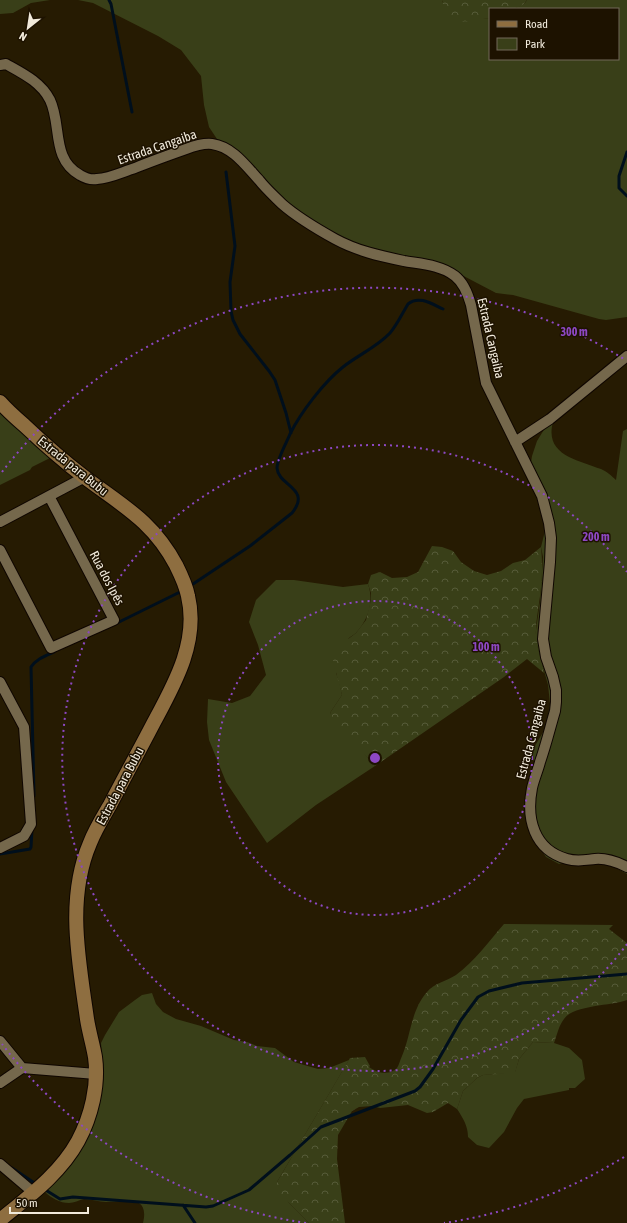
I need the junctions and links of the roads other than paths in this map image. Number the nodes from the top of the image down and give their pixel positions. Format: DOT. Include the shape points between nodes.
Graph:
graph roads {
  1 [pos="0,65"];
  2 [pos="627,356"];
  3 [pos="0,402"];
  4 [pos="515,442"];
  5 [pos="85,477"];
  6 [pos="49,496"];
  7 [pos="0,522"];
  8 [pos="0,550"];
  9 [pos="0,682"];
  10 [pos="1,845"];
  11 [pos="627,867"];
  12 [pos="0,1041"];
  13 [pos="22,1068"];
  14 [pos="96,1074"];
  15 [pos="0,1083"];
  16 [pos="0,1164"];
  17 [pos="34,1193"];
  18 [pos="0,1220"];
  1 -- 4 [label="street, Estrada Cangaiba" via="6,64 41,87 55,112 61,155 80,175 95,179 110,177 199,145 220,146 238,157 283,205 335,239 372,254 432,266 456,276 468,294 486,383"];
  2 -- 4 [label="street" via="550,419"];
  3 -- 5 [label="street, Estrada para Bubu" via="52,452"];
  4 -- 11 [label="street, Estrada Cangaiba" via="542,496 551,538 543,640 553,677 556,702 532,787 530,806 533,829 545,846 560,857 580,861 605,859"];
  5 -- 6 [label="street"];
  5 -- 14 [label="street, Estrada para Bubu" via="127,507 159,537 172,557 189,597 191,626 184,660 167,698 90,842 79,876 75,911 80,966"];
  6 -- 7 [label="street"];
  6 -- 8 [label="street, Rua dos Ipês" via="114,620 51,648"];
  9 -- 10 [label="street" via="24,727 31,824 24,836"];
  12 -- 13 [label="street"];
  13 -- 14 [label="street"];
  13 -- 15 [label="street"];
  14 -- 17 [label="street, Estrada para Bubu" via="91,1109 77,1143 54,1173"];
  16 -- 17 [label="street"];
  17 -- 18 [label="street, Estrada para Bubu"];
}
